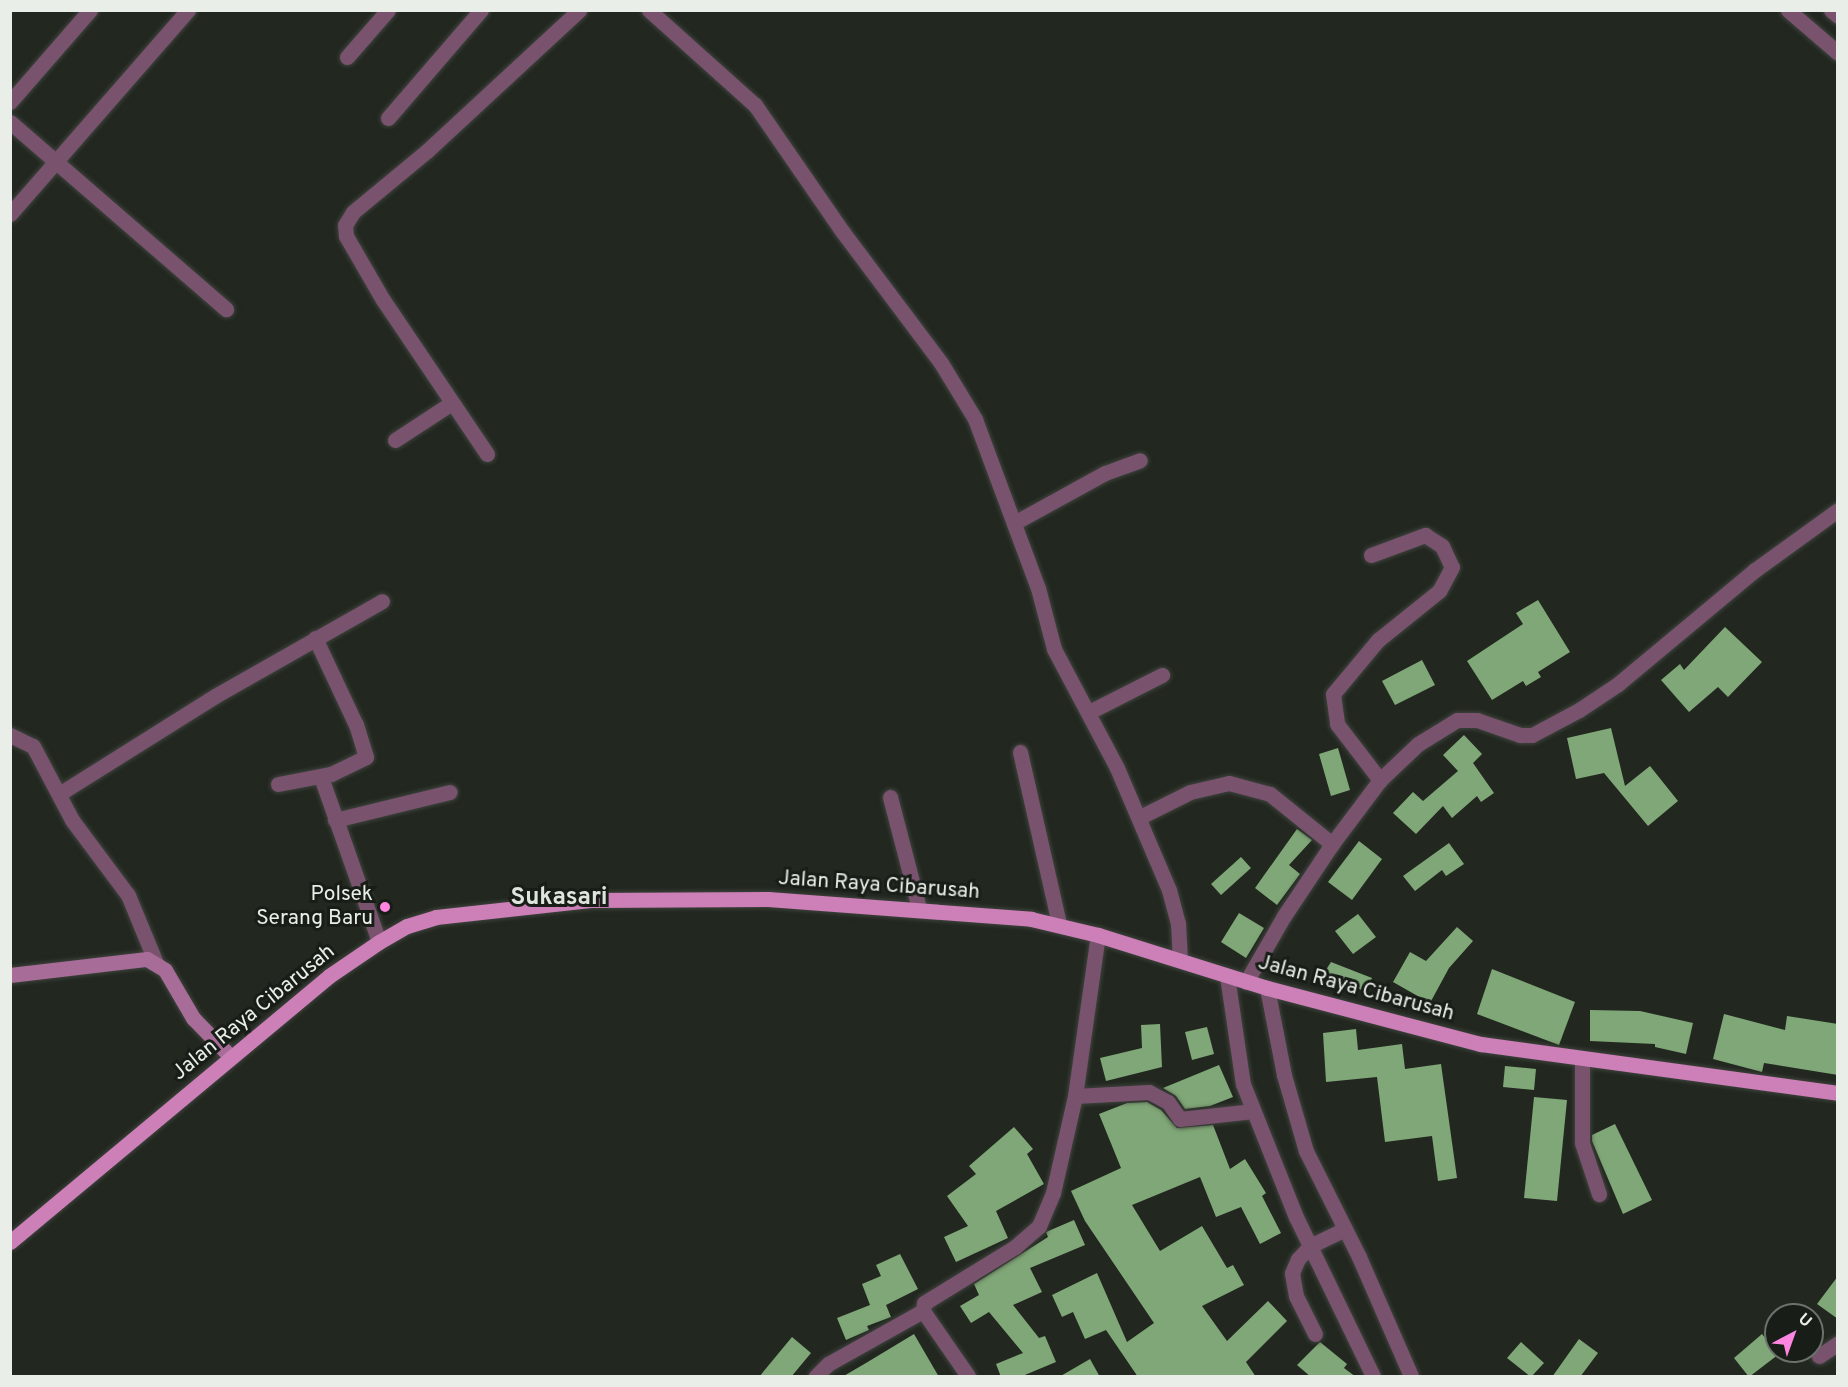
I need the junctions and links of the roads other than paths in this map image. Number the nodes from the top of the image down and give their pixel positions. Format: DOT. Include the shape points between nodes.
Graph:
graph roads {
  1 [pos="90,10"];
  2 [pos="188,10"];
  3 [pos="388,10"];
  4 [pos="481,10"];
  5 [pos="579,10"];
  6 [pos="649,10"];
  7 [pos="1788,10"];
  8 [pos="1831,10"];
  9 [pos="1838,16"];
  10 [pos="1838,53"];
  11 [pos="347,57"];
  12 [pos="10,102"];
  13 [pos="388,118"];
  14 [pos="10,122"];
  15 [pos="56,162"];
  16 [pos="10,214"];
  17 [pos="226,309"];
  18 [pos="450,404"];
  19 [pos="395,440"];
  20 [pos="487,454"];
  21 [pos="1140,460"];
  22 [pos="1838,510"];
  23 [pos="1014,523"];
  24 [pos="1371,555"];
  25 [pos="382,601"];
  26 [pos="315,638"];
  27 [pos="1162,675"];
  28 [pos="1089,712"];
  29 [pos="10,735"];
  30 [pos="1020,752"];
  31 [pos="321,777"];
  32 [pos="1380,780"];
  33 [pos="278,784"];
  34 [pos="450,792"];
  35 [pos="59,794"];
  36 [pos="890,797"];
  37 [pos="1140,816"];
  38 [pos="335,820"];
  39 [pos="1332,844"];
  40 [pos="920,908"];
  41 [pos="1059,924"];
  42 [pos="1098,935"];
  43 [pos="379,942"];
  44 [pos="1180,960"];
  45 [pos="156,963"];
  46 [pos="10,975"];
  47 [pos="1227,976"];
  48 [pos="1246,982"];
  49 [pos="1268,988"];
  50 [pos="231,1057"];
  51 [pos="1582,1060"];
  52 [pos="1838,1093"];
  53 [pos="1075,1096"];
  54 [pos="1254,1111"];
  55 [pos="1599,1194"];
  56 [pos="1345,1229"];
  57 [pos="10,1242"];
  58 [pos="1311,1246"];
  59 [pos="923,1311"];
  60 [pos="1315,1334"];
  61 [pos="1838,1343"];
  62 [pos="1824,1353"];
  63 [pos="816,1377"];
  64 [pos="968,1377"];
  65 [pos="1373,1377"];
  66 [pos="1411,1377"];
  1 -- 12 [label="street"];
  2 -- 15 [label="street"];
  3 -- 11 [label="street"];
  4 -- 13 [label="street"];
  5 -- 18 [label="street" via="429,150 353,212 345,225 346,236"];
  6 -- 23 [label="street" via="755,105 842,231 941,363 975,419"];
  7 -- 10 [label="street"];
  8 -- 9 [label="street"];
  14 -- 15 [label="street"];
  15 -- 16 [label="street"];
  15 -- 17 [label="street"];
  18 -- 19 [label="street"];
  18 -- 20 [label="street"];
  21 -- 23 [label="street" via="1105,473"];
  22 -- 32 [label="street" via="1755,570 1617,684 1579,710 1532,735 1520,735 1476,720 1457,720 1418,744"];
  23 -- 28 [label="street" via="1038,588 1054,649 1066,678"];
  24 -- 32 [label="street" via="1425,535 1442,546 1452,567 1439,591 1378,640 1333,694 1337,724"];
  25 -- 26 [label="street"];
  26 -- 31 [label="street" via="356,725 366,757 362,763"];
  26 -- 35 [label="street"];
  27 -- 28 [label="street"];
  28 -- 37 [label="street"];
  29 -- 35 [label="street" via="33,746"];
  30 -- 41 [label="street"];
  31 -- 33 [label="street"];
  31 -- 38 [label="street"];
  32 -- 39 [label="street"];
  34 -- 38 [label="street"];
  35 -- 45 [label="street" via="103,865 128,894"];
  36 -- 40 [label="street"];
  37 -- 39 [label="street" via="1190,792 1229,783 1270,794"];
  37 -- 44 [label="street" via="1178,923"];
  38 -- 43 [label="street"];
  39 -- 48 [label="street"];
  40 -- 41 [label="main road, Jalan Raya Cibarusah"];
  40 -- 43 [label="main road, Jalan Raya Cibarusah" via="768,899 590,900 436,917 407,926"];
  41 -- 42 [label="main road, Jalan Raya Cibarusah"];
  42 -- 44 [label="main road, Jalan Raya Cibarusah"];
  42 -- 53 [label="street"];
  43 -- 50 [label="main road, Jalan Raya Cibarusah" via="329,976"];
  44 -- 47 [label="main road, Jalan Raya Cibarusah"];
  45 -- 46 [label="street" via="147,959"];
  45 -- 50 [label="street" via="165,970 204,1032"];
  47 -- 48 [label="main road, Jalan Raya Cibarusah"];
  47 -- 54 [label="street" via="1243,1084"];
  48 -- 49 [label="main road, Jalan Raya Cibarusah"];
  49 -- 51 [label="main road, Jalan Raya Cibarusah" via="1480,1044"];
  49 -- 56 [label="street" via="1284,1075 1306,1151"];
  50 -- 57 [label="main road, Jalan Raya Cibarusah"];
  51 -- 52 [label="main road, Jalan Raya Cibarusah"];
  51 -- 55 [label="street" via="1582,1143"];
  53 -- 54 [label="street" via="1149,1092 1168,1102 1180,1119"];
  53 -- 59 [label="street" via="1053,1193 1039,1226 1015,1247 929,1297"];
  54 -- 58 [label="street"];
  56 -- 58 [label="street"];
  56 -- 66 [label="street"];
  58 -- 60 [label="street" via="1298,1259 1292,1273 1296,1296"];
  58 -- 65 [label="street"];
  59 -- 63 [label="street" via="828,1364"];
  59 -- 64 [label="street"];
  61 -- 62 [label="street"];
}
